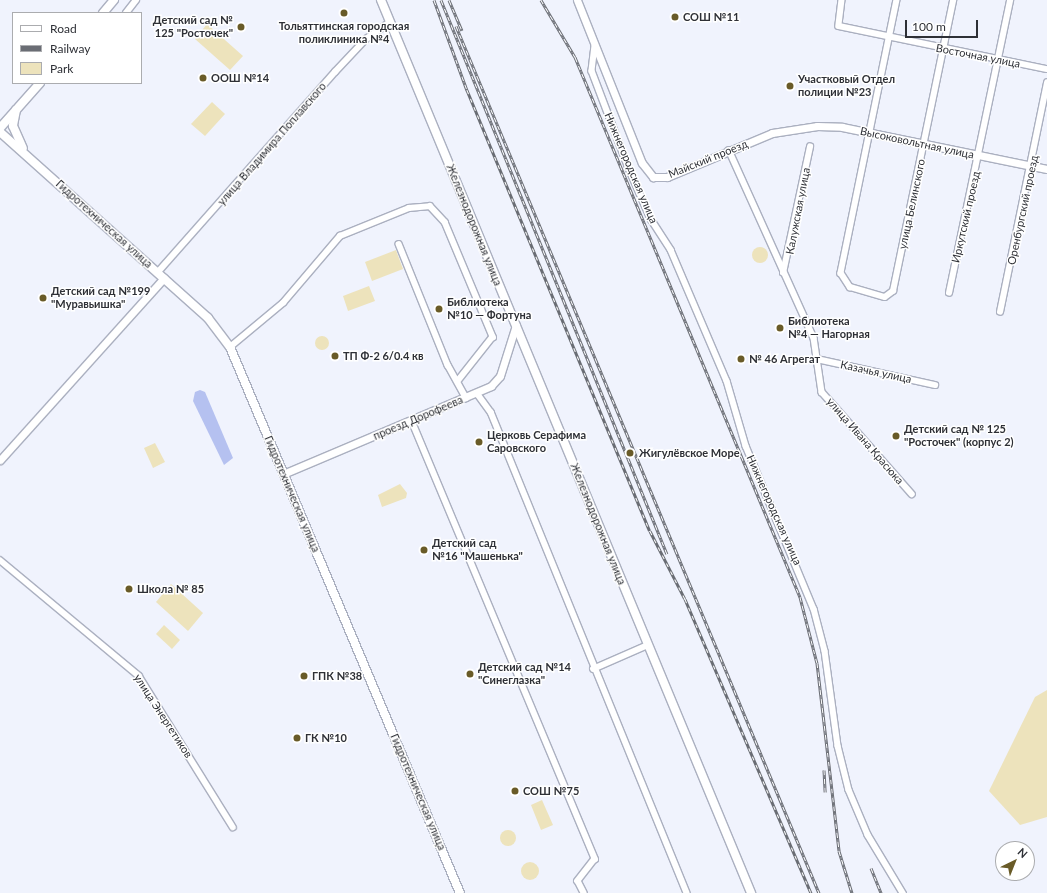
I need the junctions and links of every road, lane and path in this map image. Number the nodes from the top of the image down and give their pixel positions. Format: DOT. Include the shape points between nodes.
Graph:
graph roads {
  1 [pos="114,0"];
  2 [pos="136,0"];
  3 [pos="381,0"];
  4 [pos="577,0"];
  5 [pos="842,0"];
  6 [pos="897,0"];
  7 [pos="953,0"];
  8 [pos="1010,0"];
  9 [pos="104,12"];
  10 [pos="127,12"];
  11 [pos="390,22"];
  12 [pos="889,38"];
  13 [pos="595,46"];
  14 [pos="944,49"];
  15 [pos="1000,61"];
  16 [pos="1047,69"];
  17 [pos="1047,83"];
  18 [pos="39,84"];
  19 [pos="16,110"];
  20 [pos="0,128"];
  21 [pos="785,130"];
  22 [pos="0,132"];
  23 [pos="869,133"];
  24 [pos="0,141"];
  25 [pos="925,145"];
  26 [pos="810,147"];
  27 [pos="729,150"];
  28 [pos="980,156"];
  29 [pos="31,160"];
  30 [pos="1033,166"];
  31 [pos="1047,169"];
  32 [pos="399,244"];
  33 [pos="783,274"];
  34 [pos="161,275"];
  35 [pos="949,292"];
  36 [pos="1000,312"];
  37 [pos="516,325"];
  38 [pos="230,347"];
  39 [pos="817,359"];
  40 [pos="459,380"];
  41 [pos="935,385"];
  42 [pos="477,393"];
  43 [pos="466,398"];
  44 [pos="412,421"];
  45 [pos="0,460"];
  46 [pos="283,474"];
  47 [pos="912,494"];
  48 [pos="0,560"];
  49 [pos="648,645"];
  50 [pos="593,669"];
  51 [pos="233,827"];
  52 [pos="460,893"];
  53 [pos="584,893"];
  54 [pos="687,893"];
  55 [pos="751,893"];
  56 [pos="903,893"];
  1 -- 9 [label="main road"];
  2 -- 10 [label="street"];
  3 -- 11 [label="main road, Железнодорожная улица"];
  4 -- 13 [label="street, Нижнегородская улица"];
  5 -- 12 [label="street, Восточная улица" via="839,26"];
  6 -- 12 [label="street"];
  7 -- 14 [label="street, улица Белинского"];
  8 -- 15 [label="street, Иркутский проезд"];
  11 -- 34 [label="street, улица Владимира Поплавского" via="366,39 334,72"];
  11 -- 37 [label="main road, Железнодорожная улица"];
  12 -- 14 [label="street, Восточная улица"];
  12 -- 23 [label="street"];
  13 -- 27 [label="street, Майский проезд" via="648,174 667,176"];
  13 -- 56 [label="street, Нижнегородская улица" via="592,71 628,166 651,219 671,250 724,374 746,446 801,570 825,651 838,746 849,790 868,835"];
  14 -- 15 [label="street, Восточная улица"];
  14 -- 25 [label="street, улица Белинского"];
  15 -- 16 [label="street, Восточная улица"];
  15 -- 28 [label="street, Иркутский проезд"];
  17 -- 30 [label="street, Оренбургский проезд"];
  18 -- 19 [label="main road"];
  19 -- 20 [label="main road"];
  19 -- 29 [label="main road" via="15,138"];
  20 -- 29 [label="main road"];
  21 -- 23 [label="street, Высоковольтная улица" via="836,127"];
  21 -- 27 [label="street, Майский проезд"];
  22 -- 29 [label="main road"];
  23 -- 25 [label="street, Высоковольтная улица"];
  23 -- 25 [label="street, улица Белинского" via="840,273 850,287 866,293 886,297 893,291"];
  24 -- 29 [label="main road"];
  25 -- 28 [label="street, Высоковольтная улица"];
  26 -- 33 [label="street, Калужская улица"];
  27 -- 33 [label="street, улица Ивана Красюка"];
  28 -- 30 [label="street, Высоковольтная улица"];
  28 -- 35 [label="street, Иркутский проезд"];
  29 -- 34 [label="main road, Гидротехническая улица"];
  30 -- 31 [label="street, Высоковольтная улица"];
  30 -- 36 [label="street, Оренбургский проезд"];
  32 -- 40 [label="street" via="448,365"];
  33 -- 39 [label="street, улица Ивана Красюка" via="814,338"];
  34 -- 38 [label="main road, Гидротехническая улица" via="208,318"];
  34 -- 45 [label="street, улица Владимира Поплавского"];
  37 -- 42 [label="street, проезд Дорофеева" via="500,376 491,386"];
  37 -- 49 [label="main road, Железнодорожная улица"];
  38 -- 40 [label="street" via="283,303 340,236 409,208 430,206 445,222 493,337"];
  38 -- 46 [label="main road, Гидротехническая улица"];
  39 -- 41 [label="street, Казачья улица"];
  39 -- 47 [label="street, улица Ивана Красюка" via="822,392 828,401"];
  40 -- 43 [label="street"];
  42 -- 43 [label="street, проезд Дорофеева"];
  42 -- 50 [label="street" via="491,412"];
  43 -- 44 [label="street, проезд Дорофеева"];
  44 -- 46 [label="street, проезд Дорофеева"];
  44 -- 53 [label="street" via="595,859 578,881"];
  46 -- 52 [label="main road, Гидротехническая улица"];
  48 -- 51 [label="street, улица Энергетиков" via="139,676"];
  49 -- 50 [label="street"];
  49 -- 55 [label="main road, Железнодорожная улица"];
  50 -- 54 [label="street"];
}
